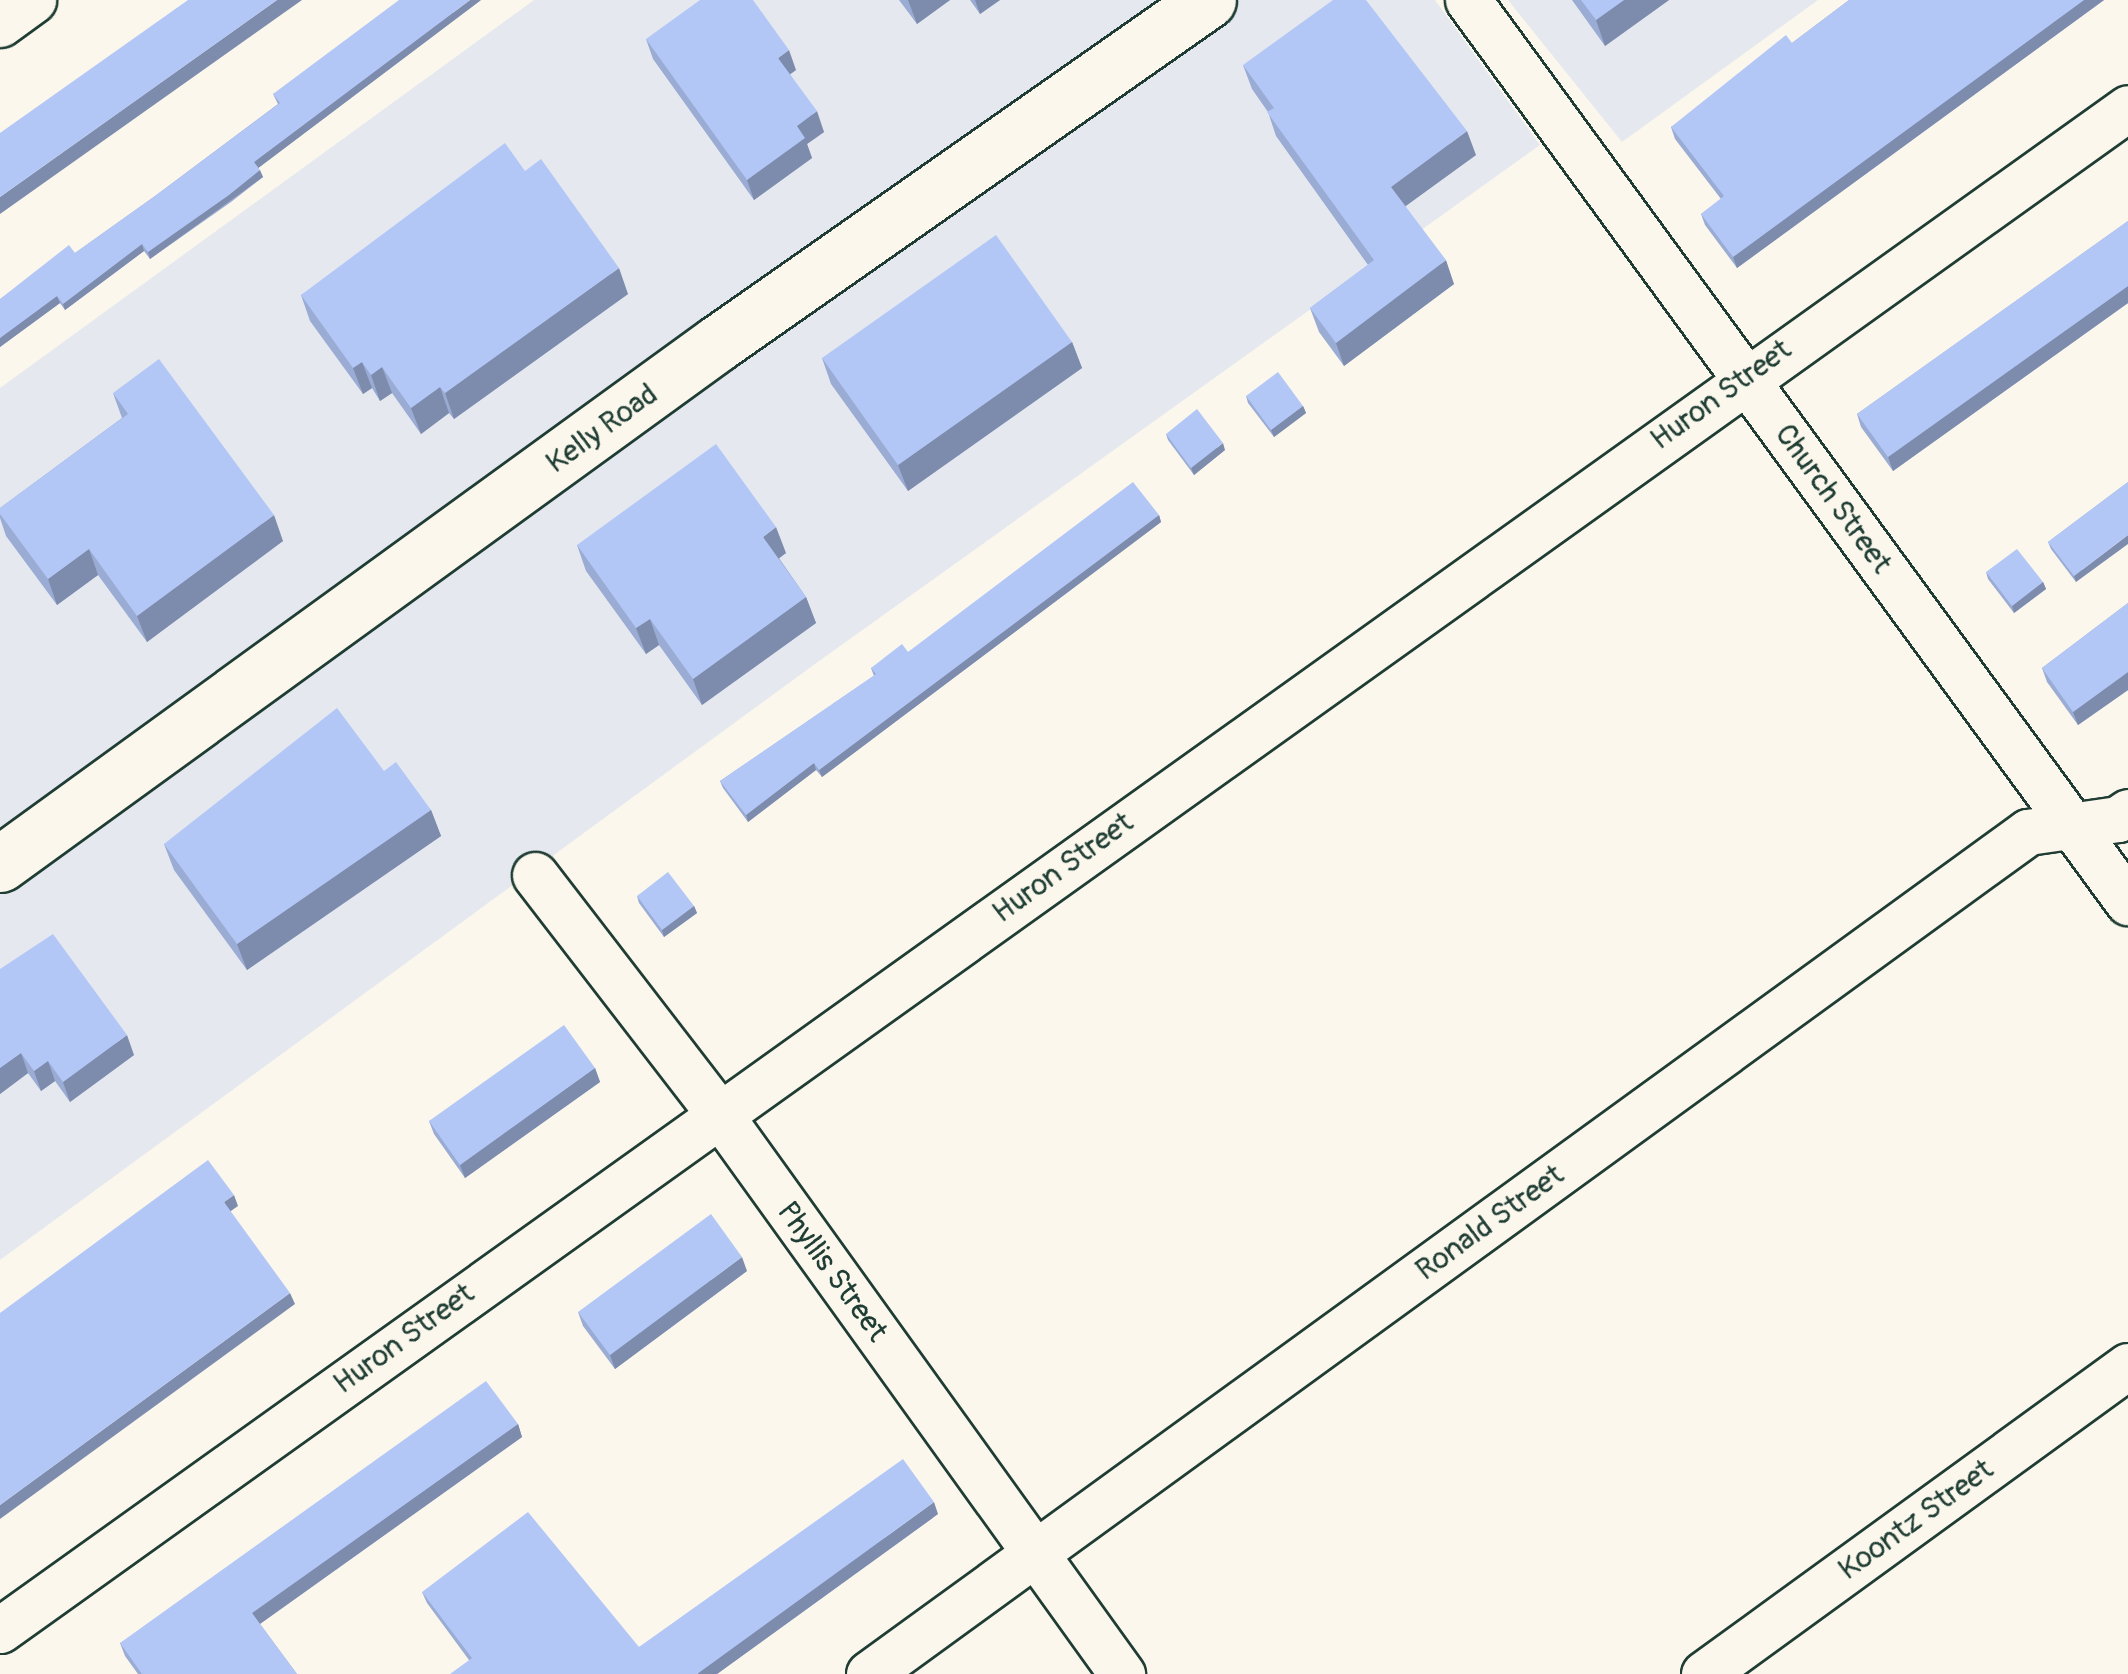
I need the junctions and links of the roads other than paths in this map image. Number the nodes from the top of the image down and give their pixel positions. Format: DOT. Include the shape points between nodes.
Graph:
graph roads {
  1 [pos="32,0"];
  2 [pos="1208,0"];
  3 [pos="1468,0"];
  4 [pos="0,24"];
  5 [pos="2128,108"];
  6 [pos="1744,378"];
  7 [pos="2128,812"];
  8 [pos="2072,825"];
  9 [pos="0,864"];
  10 [pos="536,875"];
  11 [pos="2128,902"];
  12 [pos="720,1115"];
  13 [pos="2128,1366"];
  14 [pos="1033,1554"];
  15 [pos="0,1630"];
  16 [pos="869,1674"];
  17 [pos="1122,1674"];
  18 [pos="1704,1674"];
  1 -- 4 [label="street"];
  2 -- 9 [label="street, Kelly Road" via="718,343"];
  3 -- 6 [label="street, Church Street"];
  5 -- 6 [label="street, Huron Street"];
  6 -- 8 [label="street, Church Street"];
  6 -- 12 [label="street, Huron Street"];
  7 -- 8 [label="street, Ronald Street"];
  8 -- 11 [label="street, Church Street"];
  8 -- 14 [label="street, Ronald Street" via="2028,832"];
  10 -- 12 [label="street, Phyllis Street"];
  12 -- 14 [label="street, Phyllis Street"];
  12 -- 15 [label="street, Huron Street"];
  13 -- 18 [label="street, Koontz Street"];
  14 -- 16 [label="street, Ronald Street"];
  14 -- 17 [label="street, Phyllis Street"];
}
